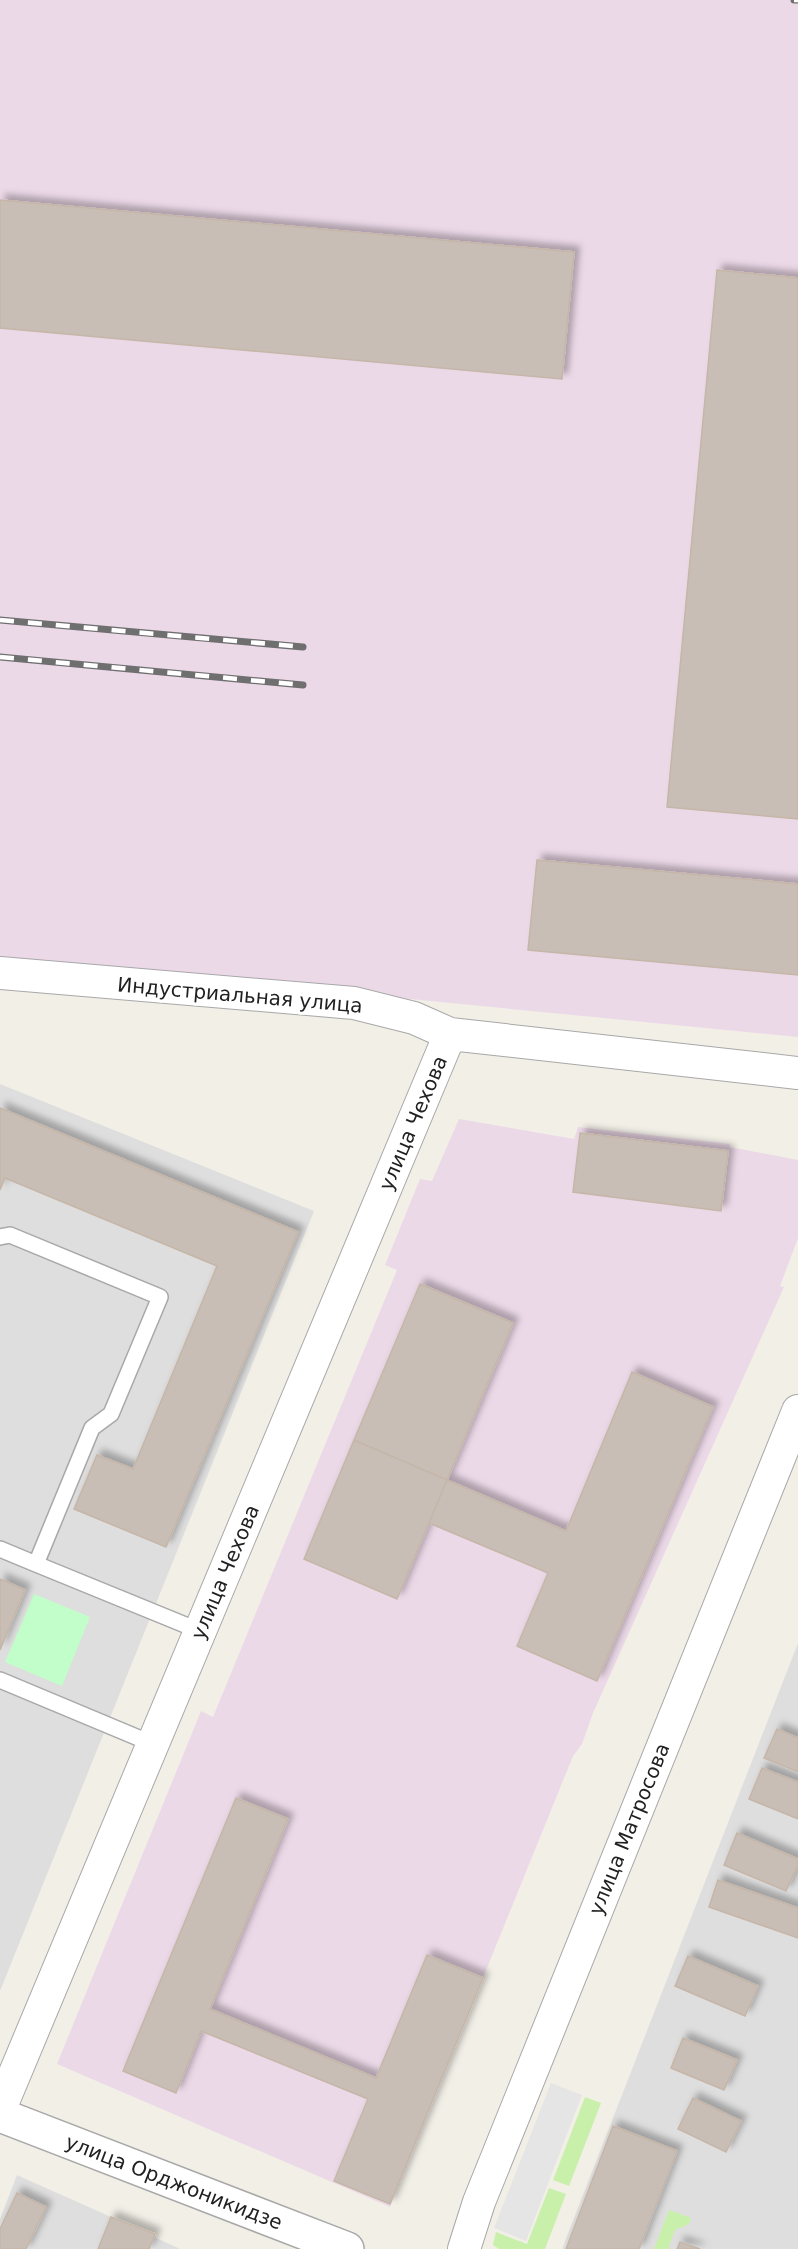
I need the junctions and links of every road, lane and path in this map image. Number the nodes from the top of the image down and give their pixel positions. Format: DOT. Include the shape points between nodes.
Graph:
graph roads {
  1 [pos="0,974"];
  2 [pos="450,1034"];
  3 [pos="798,1073"];
  4 [pos="0,1237"];
  5 [pos="798,1411"];
  6 [pos="0,1549"];
  7 [pos="36,1564"];
  8 [pos="200,1631"];
  9 [pos="0,1680"];
  10 [pos="153,1744"];
  11 [pos="0,2109"];
  12 [pos="0,2115"];
  13 [pos="347,2249"];
  14 [pos="464,2249"];
  1 -- 2 [label="street, Индустриальная улица" via="354,1003 414,1017"];
  2 -- 3 [label="street, Индустриальная улица"];
  2 -- 8 [label="street, улица Чехова"];
  4 -- 7 [label="lane" via="10,1235 160,1297 111,1414 92,1428"];
  5 -- 14 [label="street, улица Матросова" via="479,2202"];
  6 -- 7 [label="lane"];
  7 -- 8 [label="lane"];
  8 -- 10 [label="street, улица Чехова"];
  9 -- 10 [label="lane"];
  10 -- 11 [label="street, улица Чехова"];
  12 -- 13 [label="street, улица Орджоникидзе"];
}
